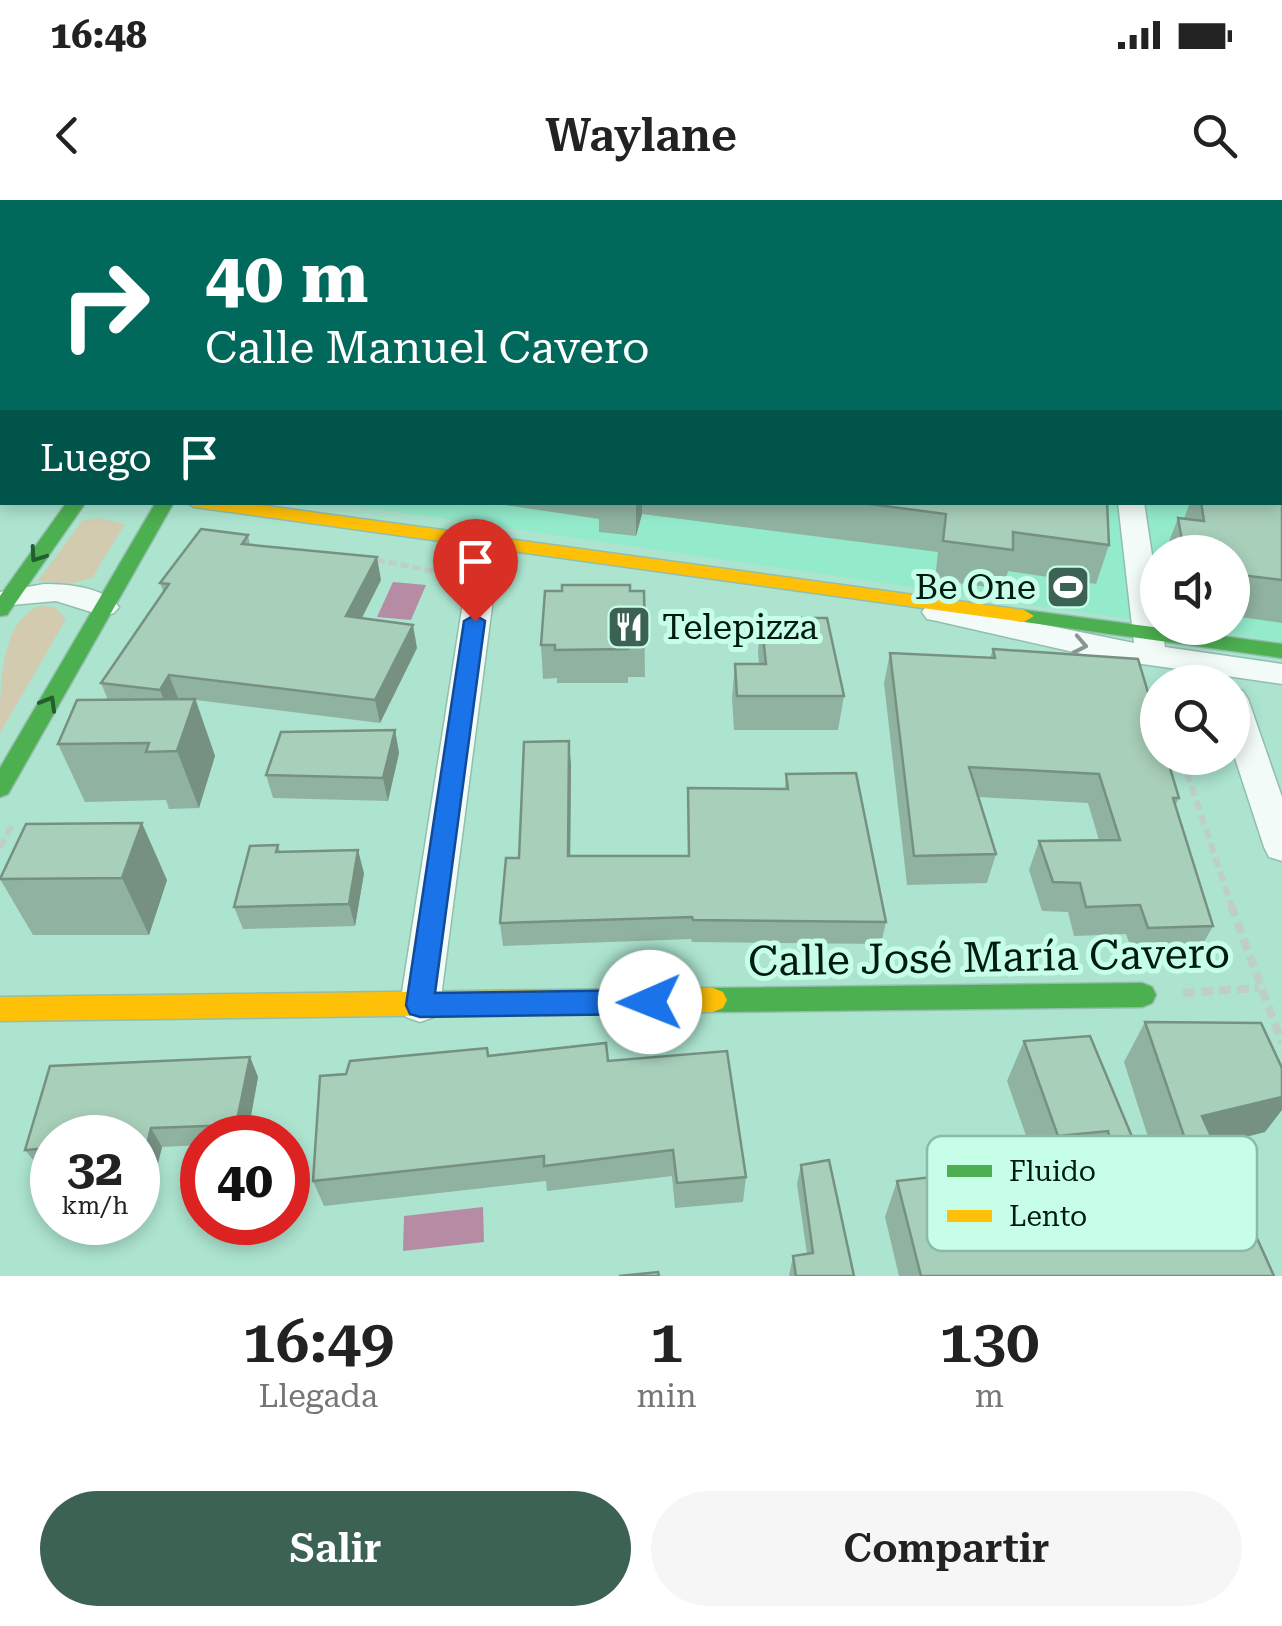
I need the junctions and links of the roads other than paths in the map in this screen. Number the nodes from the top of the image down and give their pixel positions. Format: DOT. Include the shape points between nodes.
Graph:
graph roads {
  1 [pos="74,505"];
  2 [pos="162,505"];
  3 [pos="214,505"];
  4 [pos="1131,505"];
  5 [pos="486,545"];
  6 [pos="1140,569"];
  7 [pos="882,599"];
  8 [pos="3,604"];
  9 [pos="104,607"];
  10 [pos="1140,642"];
  11 [pos="1155,645"];
  12 [pos="1183,645"];
  13 [pos="1282,651"];
  14 [pos="1282,662"];
  15 [pos="1203,665"];
  16 [pos="1224,665"];
  17 [pos="1250,674"];
  18 [pos="1282,674"];
  19 [pos="1250,752"];
  20 [pos="0,788"];
  21 [pos="1282,847"];
  22 [pos="1142,995"];
  23 [pos="420,1005"];
  24 [pos="0,1009"];
  1 -- 8 [label="street, one-way"];
  2 -- 9 [label="street"];
  3 -- 5 [label="street"];
  4 -- 6 [label="street"];
  5 -- 7 [label="street"];
  5 -- 23 [label="street"];
  7 -- 10 [label="street" via="1030,635"];
  8 -- 9 [label="street" via="45,590 78,593"];
  20 -- 9 [label="street, one-way"];
  11 -- 15 [label="street"];
  12 -- 13 [label="street"];
  14 -- 16 [label="street" via="1225,656"];
  17 -- 18 [label="street"];
  19 -- 21 [label="street"];
  22 -- 23 [label="street, Calle José María Cavero"];
  23 -- 24 [label="street, Calle José María Cavero"];
}
